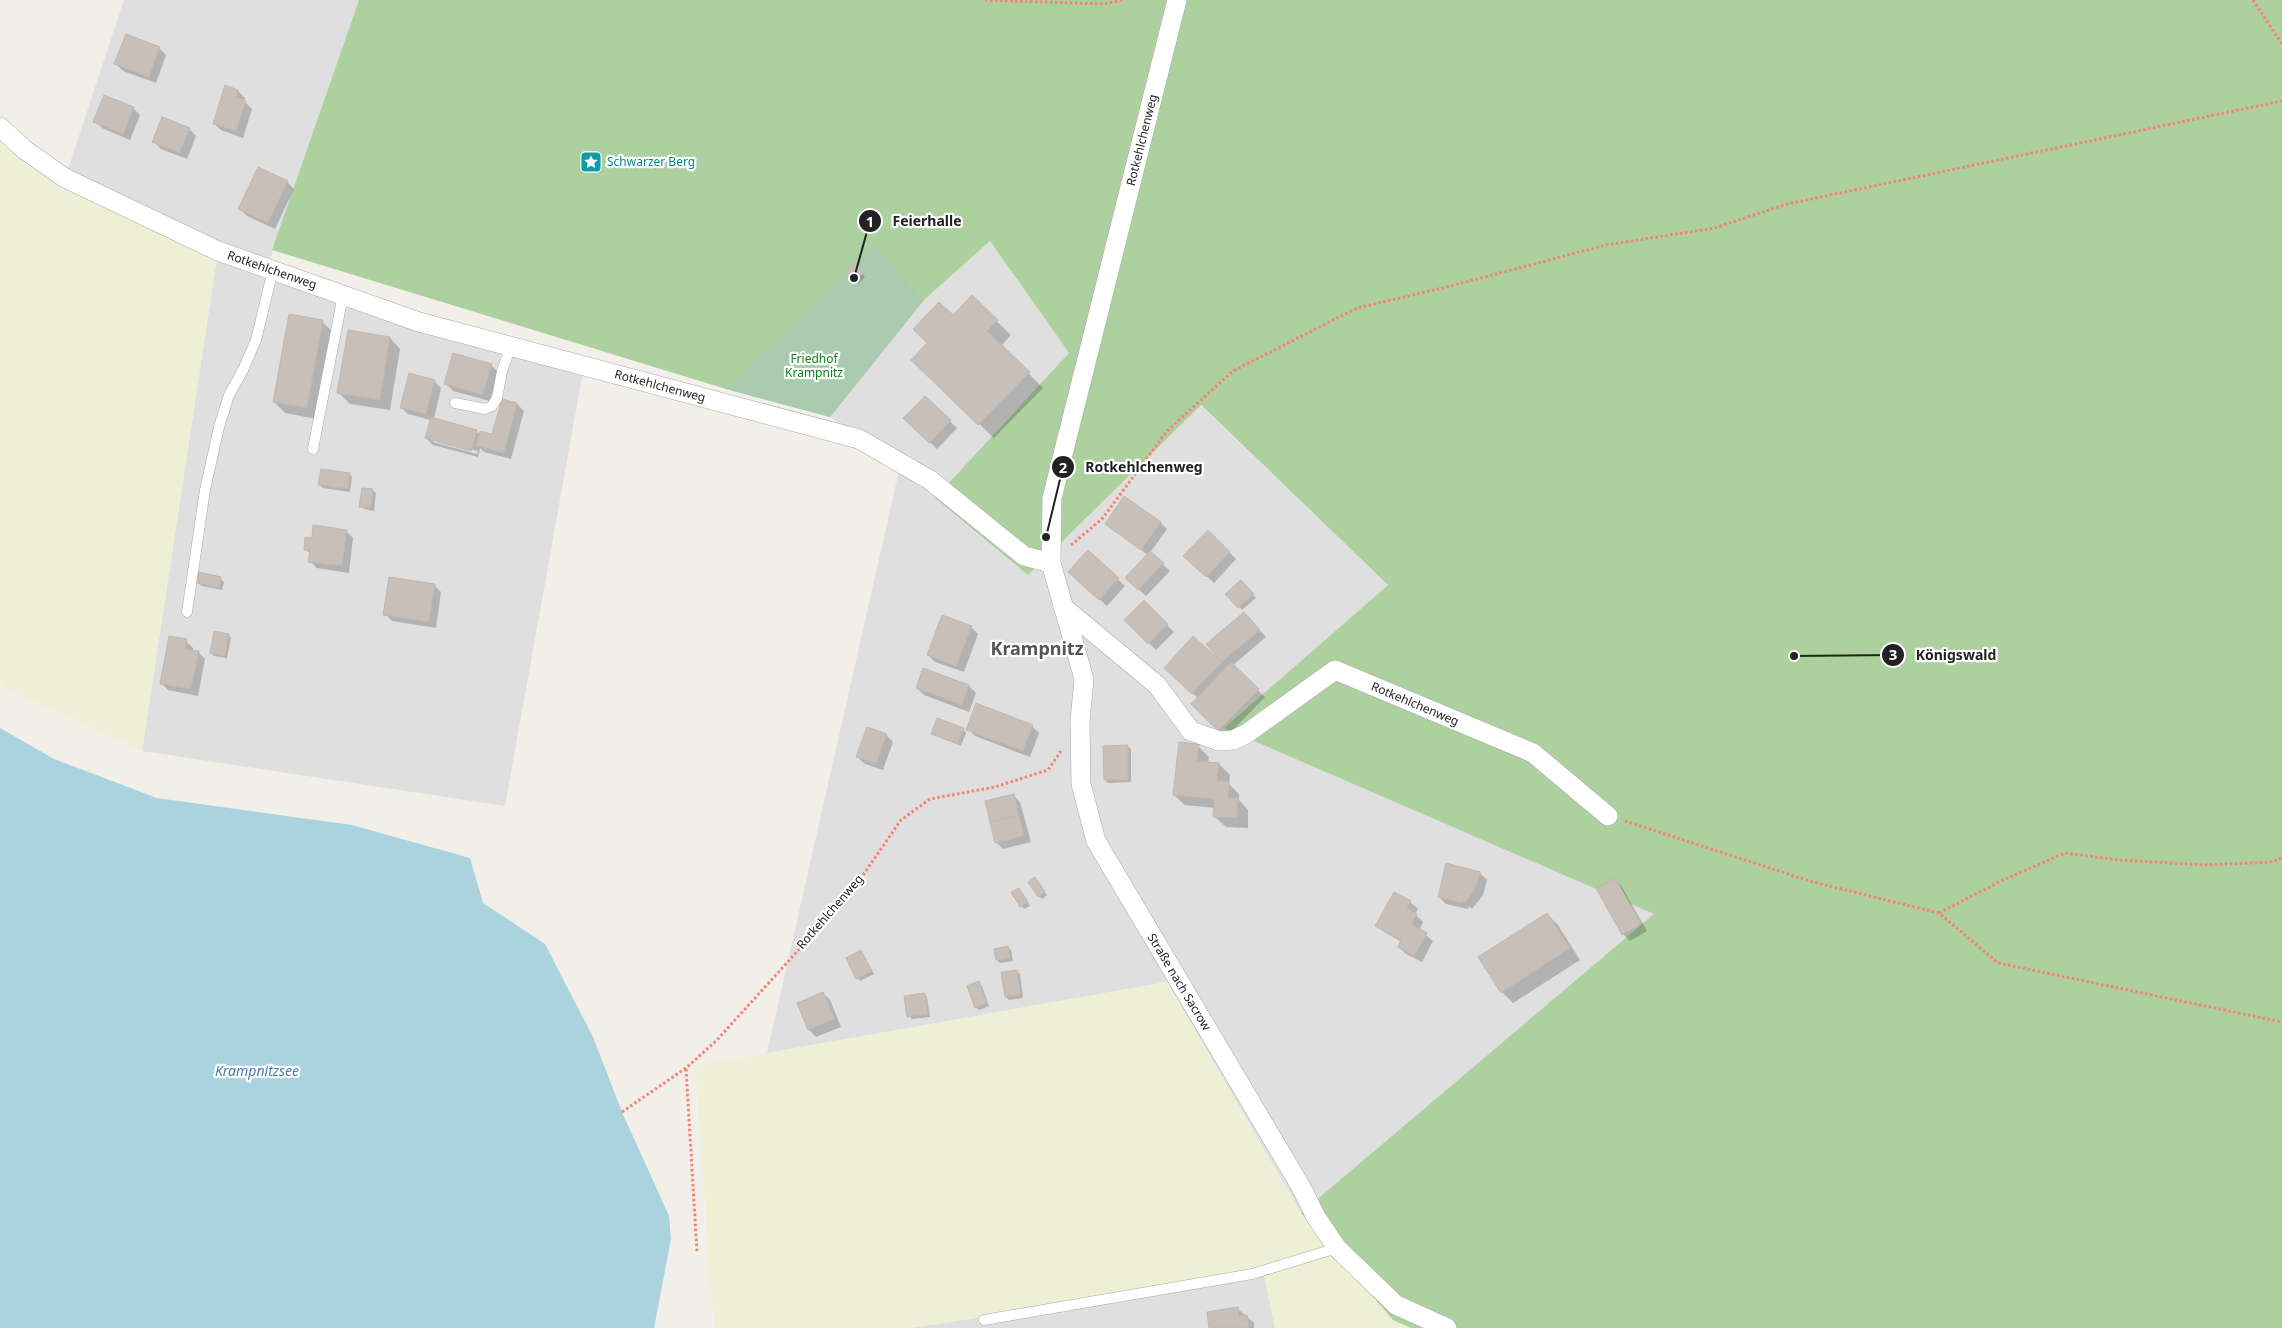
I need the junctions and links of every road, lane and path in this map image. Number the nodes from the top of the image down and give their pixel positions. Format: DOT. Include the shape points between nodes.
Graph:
graph roads {
  1 [pos="985,0"];
  2 [pos="1123,0"];
  3 [pos="1177,0"];
  4 [pos="2253,0"];
  5 [pos="2282,44"];
  6 [pos="2282,100"];
  7 [pos="0,127"];
  8 [pos="272,270"];
  9 [pos="342,295"];
  10 [pos="511,346"];
  11 [pos="455,403"];
  12 [pos="313,449"];
  13 [pos="1050,563"];
  14 [pos="1062,606"];
  15 [pos="187,612"];
  16 [pos="1080,721"];
  17 [pos="1608,816"];
  18 [pos="2282,858"];
  19 [pos="1939,913"];
  20 [pos="2282,1022"];
  21 [pos="686,1068"];
  22 [pos="622,1112"];
  23 [pos="1337,1248"];
  24 [pos="697,1252"];
  25 [pos="984,1320"];
  26 [pos="1447,1328"];
  1 -- 2 [label="path" via="1104,4"];
  3 -- 13 [label="street, Rotkehlchenweg" via="1052,498"];
  4 -- 5 [label="path"];
  6 -- 13 [label="path" via="1787,204 1715,228 1606,245 1357,308 1233,371 1167,431 1102,519"];
  7 -- 8 [label="street, Rotkehlchenweg" via="25,150 65,178 218,251"];
  8 -- 9 [label="street, Rotkehlchenweg"];
  8 -- 15 [label="lane" via="256,340 229,395 219,426 205,490"];
  9 -- 10 [label="street, Rotkehlchenweg" via="419,322"];
  9 -- 12 [label="lane"];
  10 -- 11 [label="lane" via="492,406 485,409"];
  10 -- 13 [label="street, Rotkehlchenweg" via="859,439 930,480 1024,556"];
  13 -- 14 [label="street, Straße nach Sacrow"];
  14 -- 16 [label="street, Straße nach Sacrow" via="1084,679"];
  14 -- 17 [label="street, Rotkehlchenweg" via="1157,685 1191,731 1219,741 1240,737 1335,670 1533,753"];
  16 -- 21 [label="path, Rotkehlchenweg" via="1048,770 995,787 930,799 901,820 852,891 716,1041"];
  16 -- 23 [label="street, Straße nach Sacrow" via="1081,784 1096,841"];
  17 -- 19 [label="path" via="1813,882"];
  18 -- 19 [label="path" via="2271,862 2206,865 2065,853"];
  19 -- 20 [label="path" via="1998,963"];
  21 -- 22 [label="path, Rotkehlchenweg"];
  21 -- 24 [label="path"];
  23 -- 25 [label="lane" via="1252,1274"];
  23 -- 26 [label="street, Straße nach Sacrow" via="1396,1305"];
}
